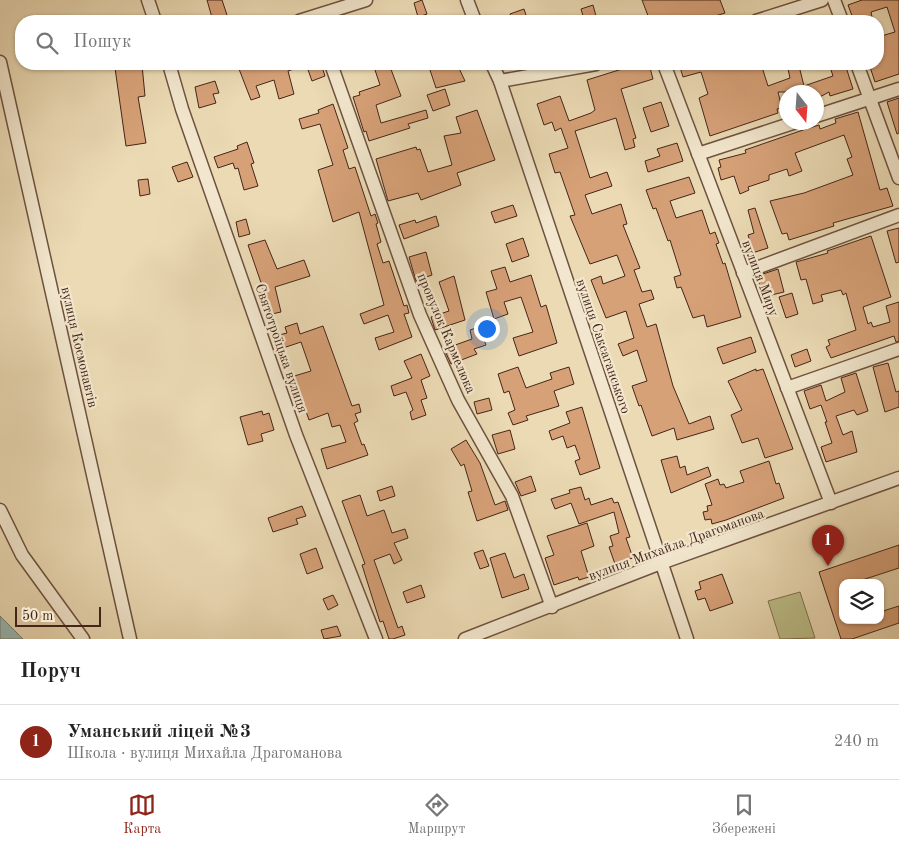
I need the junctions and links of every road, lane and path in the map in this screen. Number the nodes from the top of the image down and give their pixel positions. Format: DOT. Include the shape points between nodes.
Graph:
graph roads {
  1 [pos="148,0"];
  2 [pos="366,0"];
  3 [pos="467,0"];
  4 [pos="822,0"];
  5 [pos="834,0"];
  6 [pos="153,15"];
  7 [pos="325,15"];
  8 [pos="473,15"];
  9 [pos="775,15"];
  10 [pos="840,15"];
  11 [pos="0,62"];
  12 [pos="175,70"];
  13 [pos="333,70"];
  14 [pos="495,70"];
  15 [pos="562,70"];
  16 [pos="666,70"];
  17 [pos="859,70"];
  18 [pos="500,81"];
  19 [pos="899,89"];
  20 [pos="870,99"];
  21 [pos="824,113"];
  22 [pos="779,128"];
  23 [pos="698,154"];
  24 [pos="899,178"];
  25 [pos="899,215"];
  26 [pos="743,272"];
  27 [pos="899,349"];
  28 [pos="787,388"];
  29 [pos="899,478"];
  30 [pos="831,504"];
  31 [pos="0,510"];
  32 [pos="661,563"];
  33 [pos="552,607"];
  34 [pos="83,639"];
  35 [pos="130,639"];
  36 [pos="376,639"];
  37 [pos="465,639"];
  38 [pos="687,639"];
  1 -- 6 [label="street"];
  2 -- 7 [label="street"];
  3 -- 8 [label="street"];
  4 -- 9 [label="street"];
  5 -- 10 [label="street"];
  11 -- 35 [label="street, вулиця Космонавтів"];
  12 -- 36 [label="street, Святотроїцька вулиця" via="182,110 296,435"];
  13 -- 33 [label="street, провулок Кармелюка" via="420,315 458,400 512,496"];
  14 -- 18 [label="street, вулиця Саксаганського"];
  15 -- 18 [label="street"];
  16 -- 23 [label="street, вулиця Миру"];
  17 -- 20 [label="street"];
  18 -- 32 [label="street, вулиця Саксаганського"];
  19 -- 20 [label="street"];
  20 -- 21 [label="street"];
  20 -- 24 [label="street"];
  22 -- 23 [label="street"];
  23 -- 26 [label="street, вулиця Миру"];
  25 -- 26 [label="street"];
  26 -- 28 [label="street, вулиця Миру"];
  27 -- 28 [label="street"];
  28 -- 30 [label="street, вулиця Миру"];
  29 -- 30 [label="street, вулиця Михайла Драгоманова"];
  30 -- 32 [label="street, вулиця Михайла Драгоманова"];
  31 -- 34 [label="street" via="22,555"];
  32 -- 33 [label="street, вулиця Михайла Драгоманова"];
  32 -- 38 [label="street, вулиця Саксаганського"];
  33 -- 37 [label="street, вулиця Михайла Драгоманова"];
}
